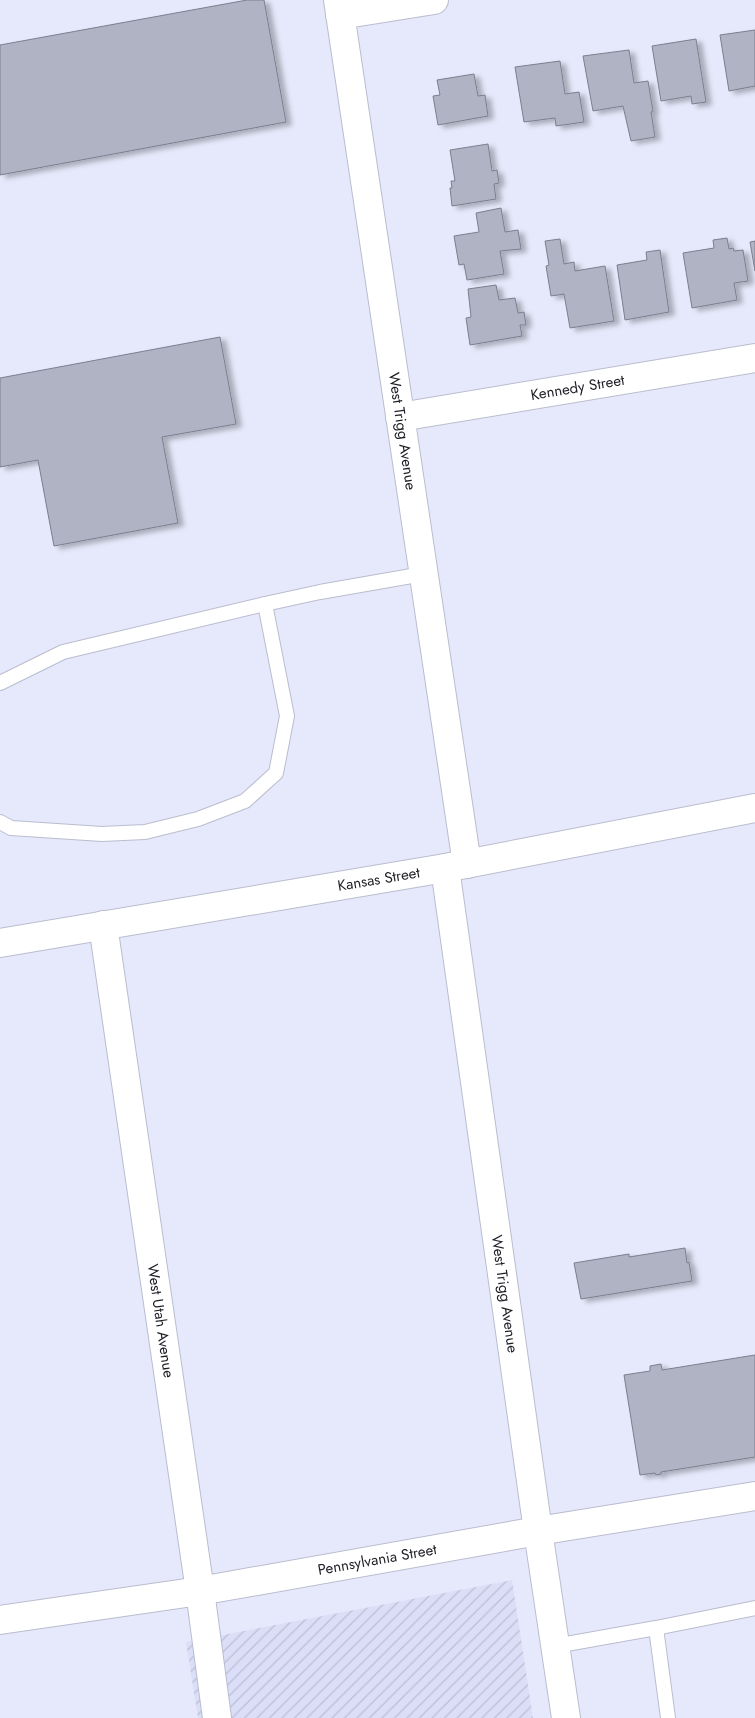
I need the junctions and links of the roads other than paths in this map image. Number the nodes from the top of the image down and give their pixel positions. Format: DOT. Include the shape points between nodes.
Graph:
graph roads {
  1 [pos="434,0"];
  2 [pos="339,8"];
  3 [pos="755,358"];
  4 [pos="400,417"];
  5 [pos="423,574"];
  6 [pos="265,604"];
  7 [pos="0,683"];
  8 [pos="755,808"];
  9 [pos="0,822"];
  10 [pos="456,866"];
  11 [pos="103,925"];
  12 [pos="0,943"];
  13 [pos="755,1496"];
  14 [pos="538,1531"];
  15 [pos="200,1591"];
  16 [pos="755,1608"];
  17 [pos="0,1620"];
  18 [pos="656,1628"];
  19 [pos="555,1646"];
  20 [pos="217,1718"];
  21 [pos="566,1718"];
  22 [pos="668,1718"];
  1 -- 2 [label="street"];
  2 -- 4 [label="street, West Trigg Avenue"];
  3 -- 4 [label="street, Kennedy Street"];
  4 -- 5 [label="street, West Trigg Avenue"];
  5 -- 6 [label="lane"];
  5 -- 10 [label="street, West Trigg Avenue"];
  6 -- 7 [label="lane" via="63,652"];
  6 -- 9 [label="lane" via="287,716 276,773 245,800 198,820 145,832 102,834 11,828"];
  8 -- 10 [label="street, Kansas Street"];
  10 -- 11 [label="street, Kansas Street"];
  10 -- 14 [label="street, West Trigg Avenue"];
  11 -- 12 [label="street, Kansas Street"];
  11 -- 15 [label="street, West Utah Avenue"];
  13 -- 14 [label="street, Pennsylvania Street"];
  14 -- 15 [label="street, Pennsylvania Street"];
  14 -- 19 [label="street, West Trigg Avenue"];
  15 -- 17 [label="street, Pennsylvania Street"];
  15 -- 20 [label="street, West Utah Avenue"];
  16 -- 18 [label="lane"];
  18 -- 19 [label="lane"];
  18 -- 22 [label="lane"];
  19 -- 21 [label="street, West Trigg Avenue"];
}
